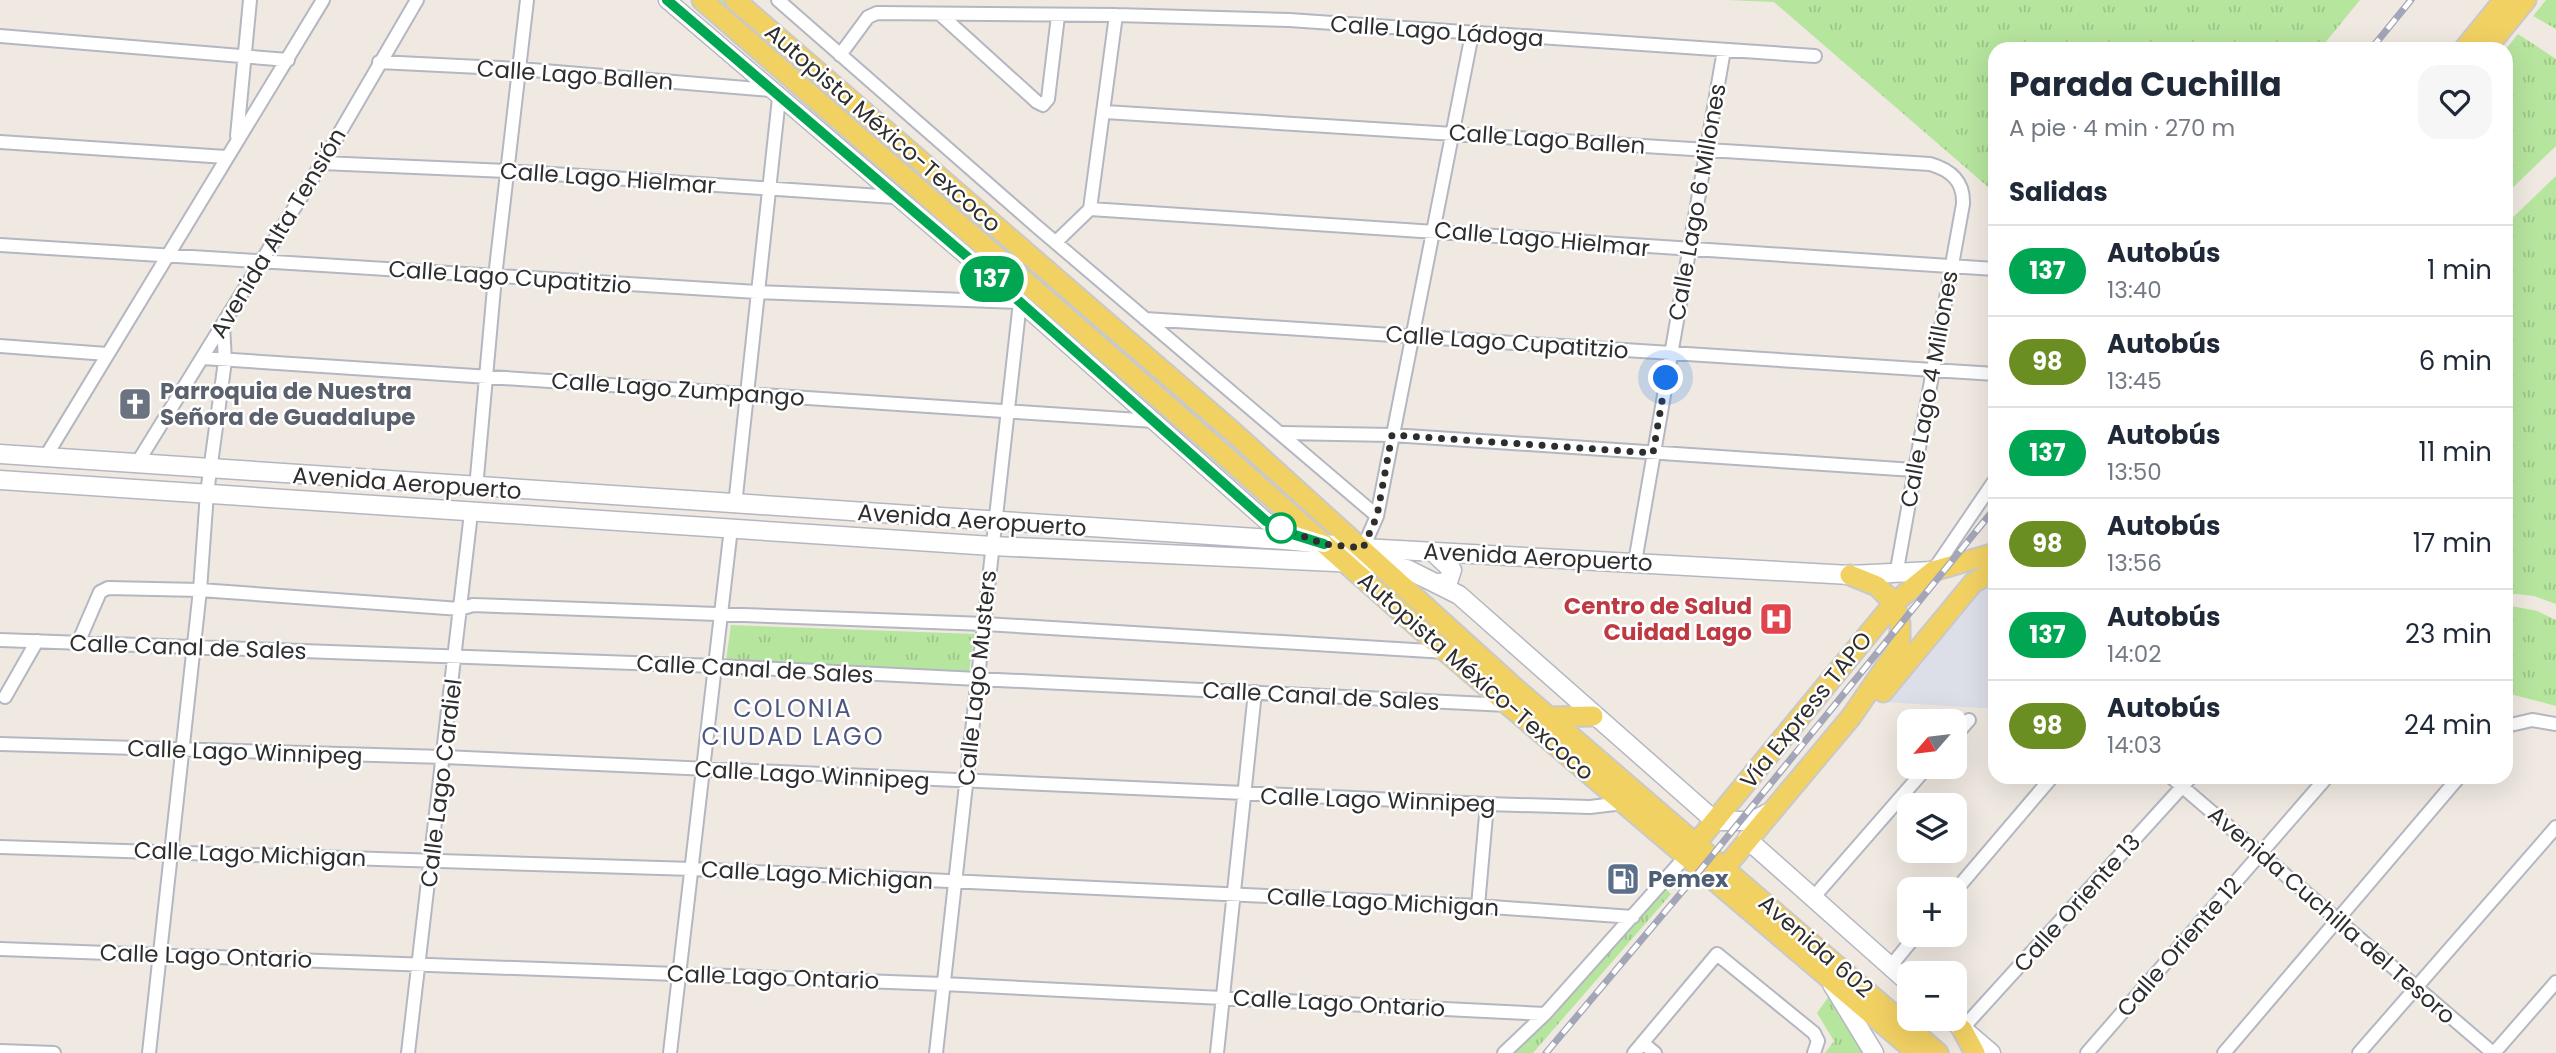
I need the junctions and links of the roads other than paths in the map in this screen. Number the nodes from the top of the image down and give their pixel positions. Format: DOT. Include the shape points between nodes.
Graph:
graph roads {
  1 [pos="250,0"];
  2 [pos="323,0"];
  3 [pos="417,0"];
  4 [pos="527,0"];
  5 [pos="667,0"];
  6 [pos="702,0"];
  7 [pos="735,0"];
  8 [pos="778,0"];
  9 [pos="2504,0"];
  10 [pos="2526,0"];
  11 [pos="941,15"];
  12 [pos="1116,15"];
  13 [pos="1058,16"];
  14 [pos="1472,34"];
  15 [pos="0,36"];
  16 [pos="2470,42"];
  17 [pos="2492,42"];
  18 [pos="1724,50"];
  19 [pos="244,55"];
  20 [pos="840,55"];
  21 [pos="1815,56"];
  22 [pos="288,60"];
  23 [pos="379,62"];
  24 [pos="520,69"];
  25 [pos="775,94"];
  26 [pos="1105,112"];
  27 [pos="1453,134"];
  28 [pos="237,140"];
  29 [pos="0,142"];
  30 [pos="1706,149"];
  31 [pos="226,157"];
  32 [pos="322,163"];
  33 [pos="507,171"];
  34 [pos="768,190"];
  35 [pos="895,197"];
  36 [pos="1963,204"];
  37 [pos="1090,209"];
  38 [pos="1433,230"];
  39 [pos="1056,242"];
  40 [pos="0,244"];
  41 [pos="1689,251"];
  42 [pos="168,255"];
  43 [pos="261,260"];
  44 [pos="1951,267"];
  45 [pos="1988,269"];
  46 [pos="495,277"];
  47 [pos="757,292"];
  48 [pos="1020,302"];
  49 [pos="1145,319"];
  50 [pos="223,325"];
  51 [pos="1411,335"];
  52 [pos="0,346"];
  53 [pos="1670,353"];
  54 [pos="107,354"];
  55 [pos="202,358"];
  56 [pos="225,361"];
  57 [pos="1932,370"];
  58 [pos="1988,374"];
  59 [pos="486,377"];
  60 [pos="746,394"];
  61 [pos="1007,411"];
  62 [pos="1154,421"];
  63 [pos="1283,433"];
  64 [pos="1392,435"];
  65 [pos="1653,453"];
  66 [pos="0,454"];
  67 [pos="46,456"];
  68 [pos="136,464"];
  69 [pos="213,470"];
  70 [pos="1914,470"];
  71 [pos="0,480"];
  72 [pos="476,488"];
  73 [pos="1988,491"];
  74 [pos="207,493"];
  75 [pos="606,496"];
  76 [pos="735,505"];
  77 [pos="471,513"];
  78 [pos="1377,516"];
  79 [pos="603,521"];
  80 [pos="994,521"];
  81 [pos="731,528"];
  82 [pos="1324,544"];
  83 [pos="992,545"];
  84 [pos="1363,548"];
  85 [pos="1433,552"];
  86 [pos="1988,555"];
  87 [pos="1635,562"];
  88 [pos="1346,563"];
  89 [pos="1379,564"];
  90 [pos="1939,570"];
  91 [pos="1988,574"];
  92 [pos="1850,575"];
  93 [pos="1896,575"];
  94 [pos="1438,583"];
  95 [pos="200,590"];
  96 [pos="1894,603"];
  97 [pos="460,609"];
  98 [pos="722,616"];
  99 [pos="985,624"];
  100 [pos="0,640"];
  101 [pos="37,641"];
  102 [pos="78,643"];
  103 [pos="193,647"];
  104 [pos="1446,652"];
  105 [pos="456,657"];
  106 [pos="716,666"];
  107 [pos="978,679"];
  108 [pos="1255,692"];
  109 [pos="5,697"];
  110 [pos="1509,706"];
  111 [pos="1593,716"];
  112 [pos="1549,717"];
  113 [pos="1851,717"];
  114 [pos="1969,720"];
  115 [pos="1967,722"];
  116 [pos="2513,724"];
  117 [pos="2556,724"];
  118 [pos="0,744"];
  119 [pos="183,750"];
  120 [pos="444,757"];
  121 [pos="703,770"];
  122 [pos="1917,779"];
  123 [pos="965,782"];
  124 [pos="2046,784"];
  125 [pos="2185,784"];
  126 [pos="2189,784"];
  127 [pos="2321,784"];
  128 [pos="2453,784"];
  129 [pos="1246,794"];
  130 [pos="1623,803"];
  131 [pos="1487,804"];
  132 [pos="1768,813"];
  133 [pos="1716,821"];
  134 [pos="2556,827"];
  135 [pos="1747,839"];
  136 [pos="0,846"];
  137 [pos="1691,850"];
  138 [pos="169,851"];
  139 [pos="2260,854"];
  140 [pos="431,860"];
  141 [pos="692,869"];
  142 [pos="1720,873"];
  143 [pos="1967,877"];
  144 [pos="955,881"];
  145 [pos="1234,895"];
  146 [pos="1812,899"];
  147 [pos="1478,906"];
  148 [pos="1633,917"];
  149 [pos="2338,920"];
  150 [pos="1906,947"];
  151 [pos="0,949"];
  152 [pos="159,955"];
  153 [pos="419,964"];
  154 [pos="1890,967"];
  155 [pos="1897,973"];
  156 [pos="681,974"];
  157 [pos="1827,975"];
  158 [pos="2556,982"];
  159 [pos="943,984"];
  160 [pos="2414,988"];
  161 [pos="1223,997"];
  162 [pos="1967,1012"];
  163 [pos="1545,1014"];
  164 [pos="1961,1031"];
  165 [pos="1964,1031"];
  166 [pos="1816,1047"];
  167 [pos="1639,1048"];
  168 [pos="0,1051"];
  169 [pos="54,1053"];
  170 [pos="149,1053"];
  171 [pos="408,1053"];
  172 [pos="670,1053"];
  173 [pos="936,1053"];
  174 [pos="1217,1053"];
  175 [pos="1504,1053"];
  176 [pos="1655,1053"];
  177 [pos="1874,1053"];
  178 [pos="1917,1053"];
  179 [pos="1938,1053"];
  180 [pos="1975,1053"];
  181 [pos="1991,1053"];
  182 [pos="2087,1053"];
  183 [pos="2224,1053"];
  184 [pos="2359,1053"];
  185 [pos="2493,1053"];
  1 -- 19 [label="street"];
  2 -- 22 [label="street"];
  3 -- 23 [label="street, Avenida Alta Tensión"];
  4 -- 24 [label="street"];
  5 -- 25 [label="street"];
  6 -- 82 [label="main road, Autopista México-Texcoco"];
  7 -- 84 [label="main road, Autopista México-Texcoco"];
  8 -- 20 [label="street"];
  9 -- 16 [label="main road"];
  10 -- 17 [label="main road"];
  11 -- 13 [label="street, Calle Lago Ládoga"];
  11 -- 13 [label="street" via="1043,105 1048,99"];
  11 -- 20 [label="street, Calle Lago Ládoga" via="874,13"];
  12 -- 13 [label="street, Calle Lago Ládoga"];
  12 -- 14 [label="street, Calle Lago Ládoga" via="1289,20"];
  12 -- 26 [label="street"];
  14 -- 18 [label="street, Calle Lago Ládoga"];
  14 -- 27 [label="street"];
  15 -- 19 [label="street"];
  18 -- 21 [label="street, Calle Lago Ládoga"];
  18 -- 30 [label="street, Calle Lago 6 Millones"];
  19 -- 22 [label="street"];
  19 -- 28 [label="street"];
  20 -- 39 [label="street"];
  22 -- 28 [label="street"];
  23 -- 24 [label="street, Calle Lago Ballen"];
  23 -- 32 [label="street, Avenida Alta Tensión"];
  24 -- 25 [label="street, Calle Lago Ballen"];
  24 -- 33 [label="street"];
  25 -- 34 [label="street"];
  25 -- 35 [label="street"];
  26 -- 27 [label="street, Calle Lago Ballen"];
  26 -- 37 [label="street"];
  27 -- 30 [label="street, Calle Lago Ballen"];
  27 -- 38 [label="street"];
  28 -- 31 [label="street"];
  29 -- 31 [label="street"];
  30 -- 36 [label="street, Calle Lago Ballen" via="1930,164 1959,181"];
  30 -- 41 [label="street, Calle Lago 6 Millones"];
  31 -- 42 [label="street"];
  32 -- 33 [label="street, Calle Lago Hielmar"];
  32 -- 43 [label="street, Avenida Alta Tensión"];
  33 -- 34 [label="street, Calle Lago Hielmar"];
  33 -- 46 [label="street"];
  34 -- 35 [label="street, Calle Lago Hielmar"];
  34 -- 47 [label="street"];
  35 -- 48 [label="street"];
  36 -- 44 [label="street, Calle Lago 4 Millones"];
  37 -- 38 [label="street, Calle Lago Hielmar"];
  37 -- 39 [label="street"];
  38 -- 41 [label="street, Calle Lago Hielmar"];
  38 -- 51 [label="street"];
  39 -- 49 [label="street"];
  40 -- 42 [label="street, Calle Lago Cupatitzio"];
  41 -- 44 [label="street, Calle Lago Hielmar"];
  41 -- 53 [label="street, Calle Lago 6 Millones"];
  42 -- 43 [label="street, Calle Lago Cupatitzio"];
  42 -- 54 [label="street"];
  43 -- 46 [label="street, Calle Lago Cupatitzio"];
  43 -- 50 [label="street, Avenida Alta Tensión"];
  44 -- 45 [label="street, Calle Lago Hielmar"];
  44 -- 57 [label="street, Calle Lago 4 Millones"];
  46 -- 47 [label="street, Calle Lago Cupatitzio"];
  46 -- 59 [label="street"];
  47 -- 48 [label="street, Calle Lago Cupatitzio"];
  47 -- 60 [label="street"];
  48 -- 61 [label="street, Calle Lago Musters"];
  48 -- 62 [label="street"];
  49 -- 51 [label="street, Calle Lago Cupatitzio"];
  49 -- 63 [label="street"];
  50 -- 55 [label="street, Avenida Alta Tensión"];
  50 -- 56 [label="street"];
  51 -- 53 [label="street, Calle Lago Cupatitzio"];
  51 -- 64 [label="street"];
  52 -- 54 [label="street"];
  53 -- 57 [label="street, Calle Lago Cupatitzio"];
  53 -- 65 [label="street, Calle Lago 6 Millones"];
  54 -- 67 [label="street"];
  55 -- 56 [label="street, Calle Lago Zumpango"];
  55 -- 68 [label="street, Avenida Alta Tensión"];
  56 -- 59 [label="street, Calle Lago Zumpango"];
  56 -- 69 [label="street"];
  57 -- 58 [label="street, Calle Lago Cupatitzio"];
  57 -- 70 [label="street, Calle Lago 4 Millones"];
  59 -- 60 [label="street, Calle Lago Zumpango"];
  59 -- 72 [label="street"];
  60 -- 61 [label="street, Calle Lago Zumpango"];
  60 -- 76 [label="street"];
  61 -- 62 [label="street, Calle Lago Zumpango"];
  61 -- 80 [label="street, Calle Lago Musters"];
  62 -- 82 [label="street" via="1266,521"];
  63 -- 64 [label="street"];
  63 -- 78 [label="street"];
  64 -- 65 [label="street"];
  64 -- 78 [label="street"];
  65 -- 70 [label="street"];
  65 -- 87 [label="street, Calle Lago 6 Millones"];
  66 -- 67 [label="main road, Avenida Aeropuerto"];
  67 -- 68 [label="main road, Avenida Aeropuerto"];
  68 -- 69 [label="main road, Avenida Aeropuerto"];
  69 -- 72 [label="main road, Avenida Aeropuerto"];
  69 -- 74 [label="street"];
  70 -- 93 [label="street, Calle Lago 4 Millones"];
  71 -- 74 [label="main road, Avenida Aeropuerto"];
  72 -- 75 [label="main road, Avenida Aeropuerto"];
  73 -- 90 [label="street"];
  74 -- 77 [label="main road, Avenida Aeropuerto"];
  74 -- 95 [label="street"];
  75 -- 76 [label="main road, Avenida Aeropuerto"];
  75 -- 79 [label="main road"];
  76 -- 80 [label="main road, Avenida Aeropuerto"];
  77 -- 79 [label="main road, Avenida Aeropuerto"];
  77 -- 97 [label="street, Calle Lago Cardiel"];
  78 -- 84 [label="street"];
  79 -- 81 [label="main road, Avenida Aeropuerto"];
  80 -- 82 [label="main road, Avenida Aeropuerto"];
  80 -- 83 [label="street, Calle Lago Musters"];
  81 -- 83 [label="main road, Avenida Aeropuerto"];
  81 -- 98 [label="street"];
  82 -- 84 [label="main road, Avenida Aeropuerto"];
  82 -- 88 [label="main road, Autopista México-Texcoco"];
  83 -- 88 [label="main road, Avenida Aeropuerto"];
  83 -- 99 [label="street, Calle Lago Musters"];
  84 -- 85 [label="main road, Avenida Aeropuerto"];
  84 -- 89 [label="main road, Autopista México-Texcoco"];
  85 -- 87 [label="main road, Avenida Aeropuerto"];
  85 -- 94 [label="main road" via="1452,570 1448,582"];
  86 -- 90 [label="main road"];
  87 -- 92 [label="main road, Avenida Aeropuerto"];
  88 -- 89 [label="main road, Avenida Aeropuerto"];
  88 -- 104 [label="main road, Autopista México-Texcoco"];
  89 -- 94 [label="main road, Avenida Aeropuerto" via="1407,569"];
  89 -- 112 [label="main road, Autopista México-Texcoco"];
  90 -- 93 [label="main road, Avenida Aeropuerto"];
  90 -- 96 [label="main road, Vía Express TAPO"];
  91 -- 113 [label="main road" via="1973,583 1870,706"];
  92 -- 93 [label="main road, Avenida Aeropuerto"];
  92 -- 96 [label="main road" via="1877,586"];
  94 -- 111 [label="main road, Avenida Aeropuerto" via="1469,604"];
  95 -- 97 [label="street"];
  95 -- 102 [label="street" via="102,590"];
  95 -- 103 [label="street"];
  96 -- 113 [label="main road" via="1900,646"];
  96 -- 133 [label="main road, Vía Express TAPO"];
  97 -- 98 [label="street" via="474,604"];
  97 -- 105 [label="street, Calle Lago Cardiel"];
  98 -- 99 [label="street"];
  98 -- 106 [label="street"];
  99 -- 104 [label="street"];
  99 -- 107 [label="street, Calle Lago Musters"];
  100 -- 101 [label="street, Calle Canal de Sales"];
  101 -- 102 [label="street, Calle Canal de Sales"];
  101 -- 109 [label="street"];
  102 -- 103 [label="street, Calle Canal de Sales"];
  103 -- 105 [label="street, Calle Canal de Sales"];
  103 -- 119 [label="street"];
  104 -- 110 [label="main road, Autopista México-Texcoco"];
  105 -- 106 [label="street, Calle Canal de Sales"];
  105 -- 120 [label="street, Calle Lago Cardiel"];
  106 -- 107 [label="street, Calle Canal de Sales"];
  106 -- 121 [label="street"];
  107 -- 108 [label="street, Calle Canal de Sales"];
  107 -- 123 [label="street, Calle Lago Musters"];
  108 -- 110 [label="street, Calle Canal de Sales"];
  108 -- 129 [label="street"];
  110 -- 130 [label="main road, Autopista México-Texcoco"];
  111 -- 112 [label="main road"];
  111 -- 133 [label="main road, Avenida Aeropuerto"];
  112 -- 137 [label="main road, Autopista México-Texcoco"];
  113 -- 132 [label="main road"];
  114 -- 115 [label="street"];
  116 -- 117 [label="street" via="2532,720"];
  118 -- 119 [label="street, Calle Lago Winnipeg"];
  119 -- 120 [label="street, Calle Lago Winnipeg"];
  119 -- 138 [label="street"];
  120 -- 121 [label="street, Calle Lago Winnipeg"];
  120 -- 140 [label="street, Calle Lago Cardiel"];
  121 -- 123 [label="street, Calle Lago Winnipeg"];
  121 -- 141 [label="street"];
  122 -- 146 [label="street"];
  123 -- 129 [label="street, Calle Lago Winnipeg"];
  123 -- 144 [label="street, Calle Lago Musters"];
  124 -- 143 [label="street"];
  125 -- 162 [label="street, Calle Oriente 13"];
  126 -- 139 [label="street, Avenida Cuchilla del Tesoro"];
  127 -- 139 [label="street, Calle Oriente 12"];
  128 -- 149 [label="street"];
  129 -- 131 [label="street, Calle Lago Winnipeg"];
  129 -- 145 [label="street"];
  130 -- 131 [label="street, Calle Lago Winnipeg" via="1590,807"];
  130 -- 137 [label="main road, Autopista México-Texcoco"];
  131 -- 147 [label="street"];
  132 -- 133 [label="main road" via="1752,821"];
  132 -- 135 [label="main road"];
  133 -- 137 [label="main road, Vía Express TAPO"];
  134 -- 160 [label="street"];
  135 -- 142 [label="main road"];
  135 -- 146 [label="main road"];
  136 -- 138 [label="street, Calle Lago Michigan"];
  137 -- 142 [label="main road, Autopista México-Texcoco"];
  137 -- 148 [label="street"];
  138 -- 140 [label="street, Calle Lago Michigan"];
  138 -- 152 [label="street"];
  139 -- 149 [label="street, Avenida Cuchilla del Tesoro"];
  139 -- 182 [label="street, Calle Oriente 12"];
  140 -- 141 [label="street, Calle Lago Michigan"];
  140 -- 153 [label="street, Calle Lago Cardiel"];
  141 -- 144 [label="street, Calle Lago Michigan"];
  141 -- 156 [label="street"];
  142 -- 157 [label="main road, Avenida 602"];
  142 -- 179 [label="main road, Avenida 602"];
  144 -- 145 [label="street, Calle Lago Michigan"];
  144 -- 159 [label="street, Calle Lago Musters"];
  145 -- 147 [label="street, Calle Lago Michigan"];
  145 -- 161 [label="street"];
  146 -- 154 [label="main road"];
  147 -- 148 [label="street, Calle Lago Michigan"];
  148 -- 163 [label="street"];
  149 -- 160 [label="street, Avenida Cuchilla del Tesoro"];
  149 -- 183 [label="street"];
  150 -- 154 [label="street"];
  151 -- 152 [label="street, Calle Lago Ontario"];
  152 -- 153 [label="street, Calle Lago Ontario"];
  152 -- 170 [label="street"];
  153 -- 156 [label="street, Calle Lago Ontario"];
  153 -- 171 [label="street, Calle Lago Cardiel"];
  154 -- 155 [label="main road"];
  156 -- 159 [label="street, Calle Lago Ontario"];
  156 -- 172 [label="street"];
  157 -- 177 [label="main road, Avenida 602"];
  157 -- 178 [label="main road, Avenida 602"];
  158 -- 185 [label="street"];
  159 -- 161 [label="street, Calle Lago Ontario"];
  159 -- 173 [label="street, Calle Lago Musters"];
  160 -- 184 [label="street"];
  160 -- 185 [label="street, Avenida Cuchilla del Tesoro"];
  161 -- 163 [label="street, Calle Lago Ontario"];
  161 -- 174 [label="street"];
  163 -- 175 [label="street"];
  164 -- 180 [label="main road"];
  165 -- 181 [label="main road"];
  166 -- 167 [label="street" via="1814,1033 1717,954"];
  167 -- 176 [label="street"];
  168 -- 169 [label="street"];
}
